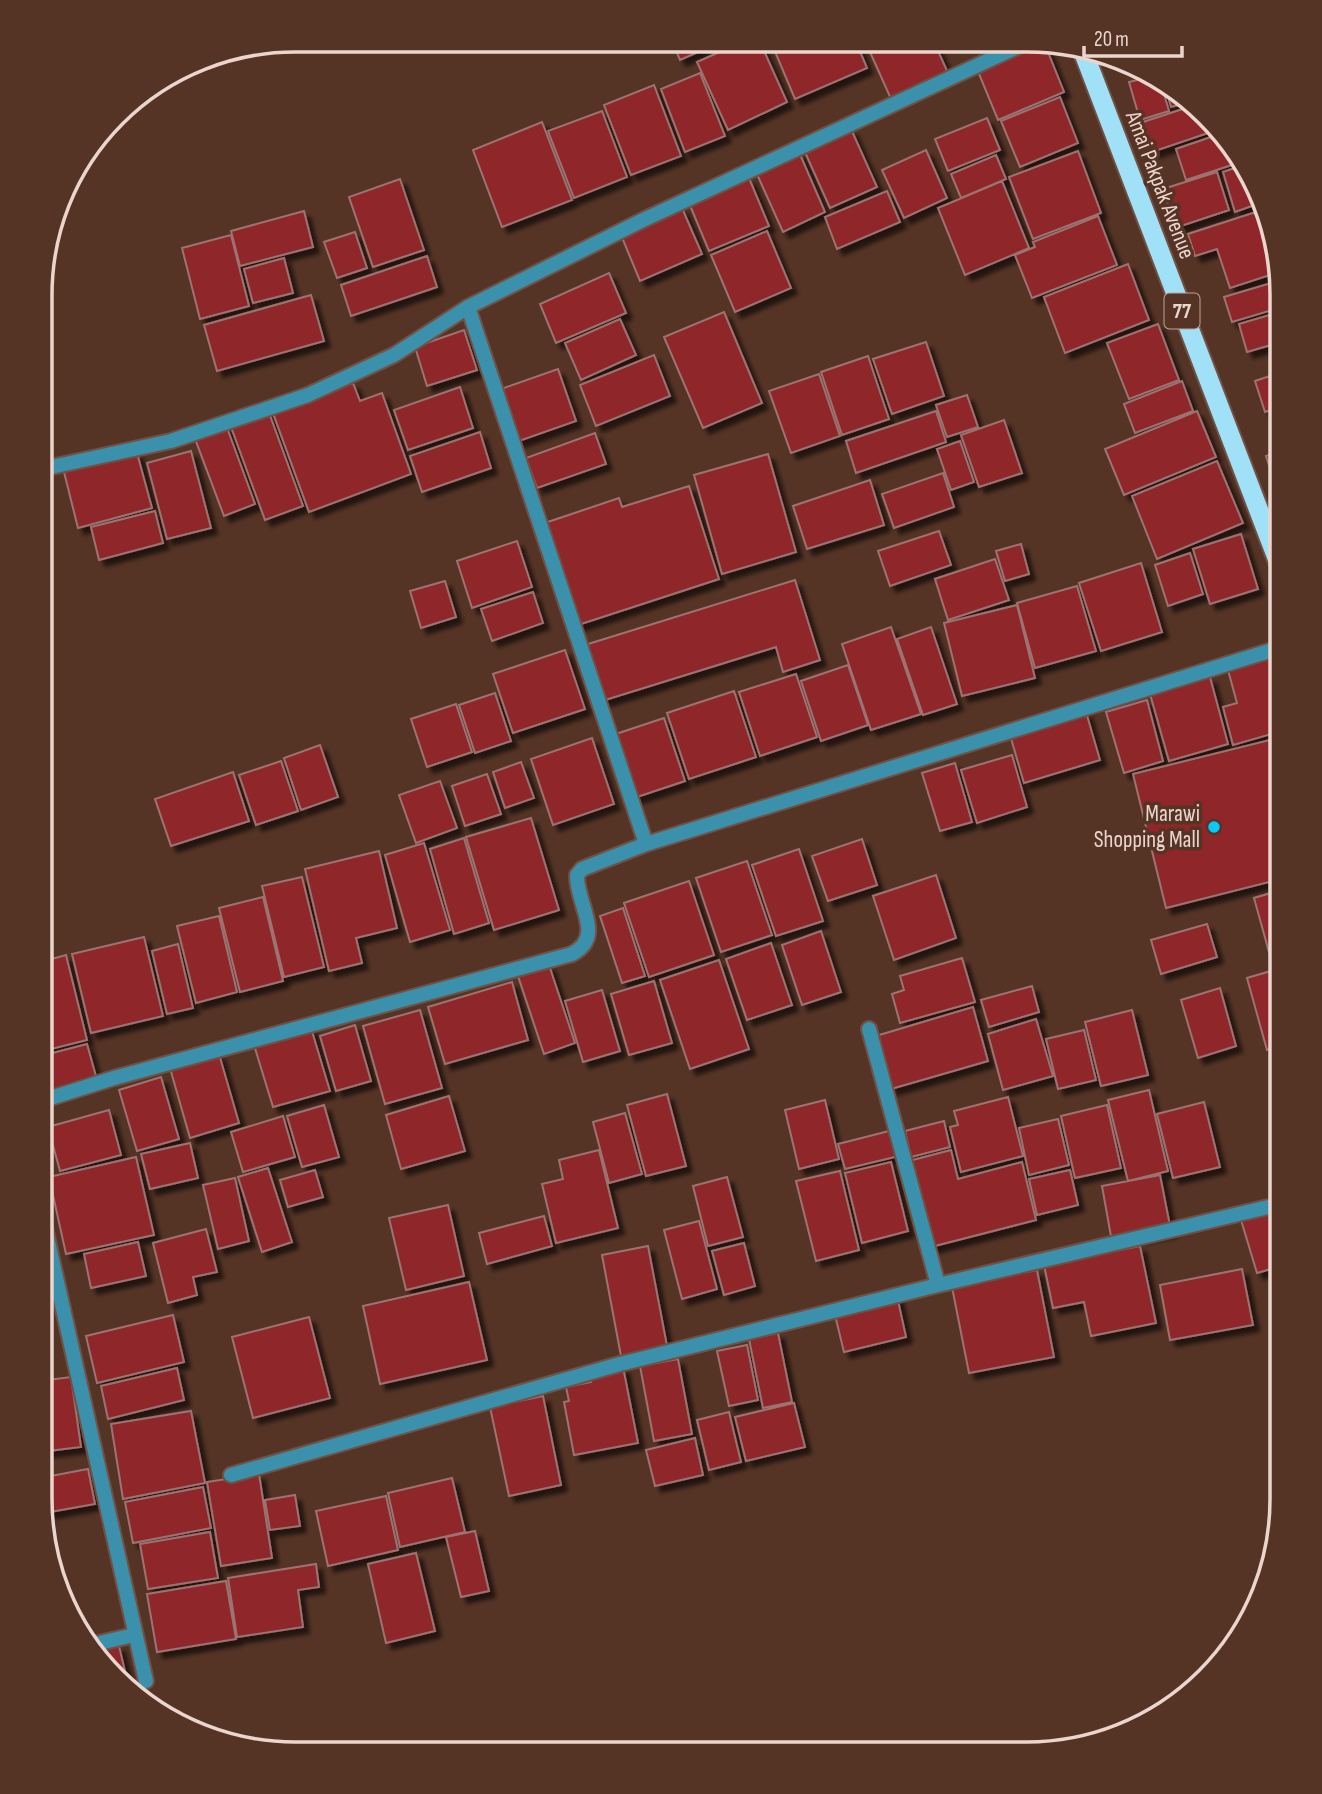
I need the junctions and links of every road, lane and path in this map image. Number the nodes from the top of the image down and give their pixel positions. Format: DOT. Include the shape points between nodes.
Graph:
graph roads {
  1 [pos="1006,52"];
  2 [pos="1087,61"];
  3 [pos="468,307"];
  4 [pos="52,467"];
  5 [pos="1270,539"];
  6 [pos="1270,651"];
  7 [pos="646,844"];
  8 [pos="869,1029"];
  9 [pos="52,1098"];
  10 [pos="1269,1207"];
  11 [pos="52,1260"];
  12 [pos="938,1284"];
  13 [pos="231,1475"];
  14 [pos="134,1635"];
  15 [pos="101,1643"];
  16 [pos="146,1681"];
  1 -- 3 [label="street" via="643,220"];
  2 -- 5 [label="highway, Amai Pakpak Avenue / 77"];
  3 -- 4 [label="street" via="394,355 308,395 170,442"];
  3 -- 7 [label="street"];
  6 -- 7 [label="street"];
  7 -- 9 [label="street" via="577,875 589,930 588,941 572,954"];
  8 -- 12 [label="street"];
  10 -- 12 [label="street"];
  11 -- 14 [label="street"];
  12 -- 13 [label="street" via="620,1364"];
  14 -- 15 [label="street"];
  14 -- 16 [label="street"];
}
